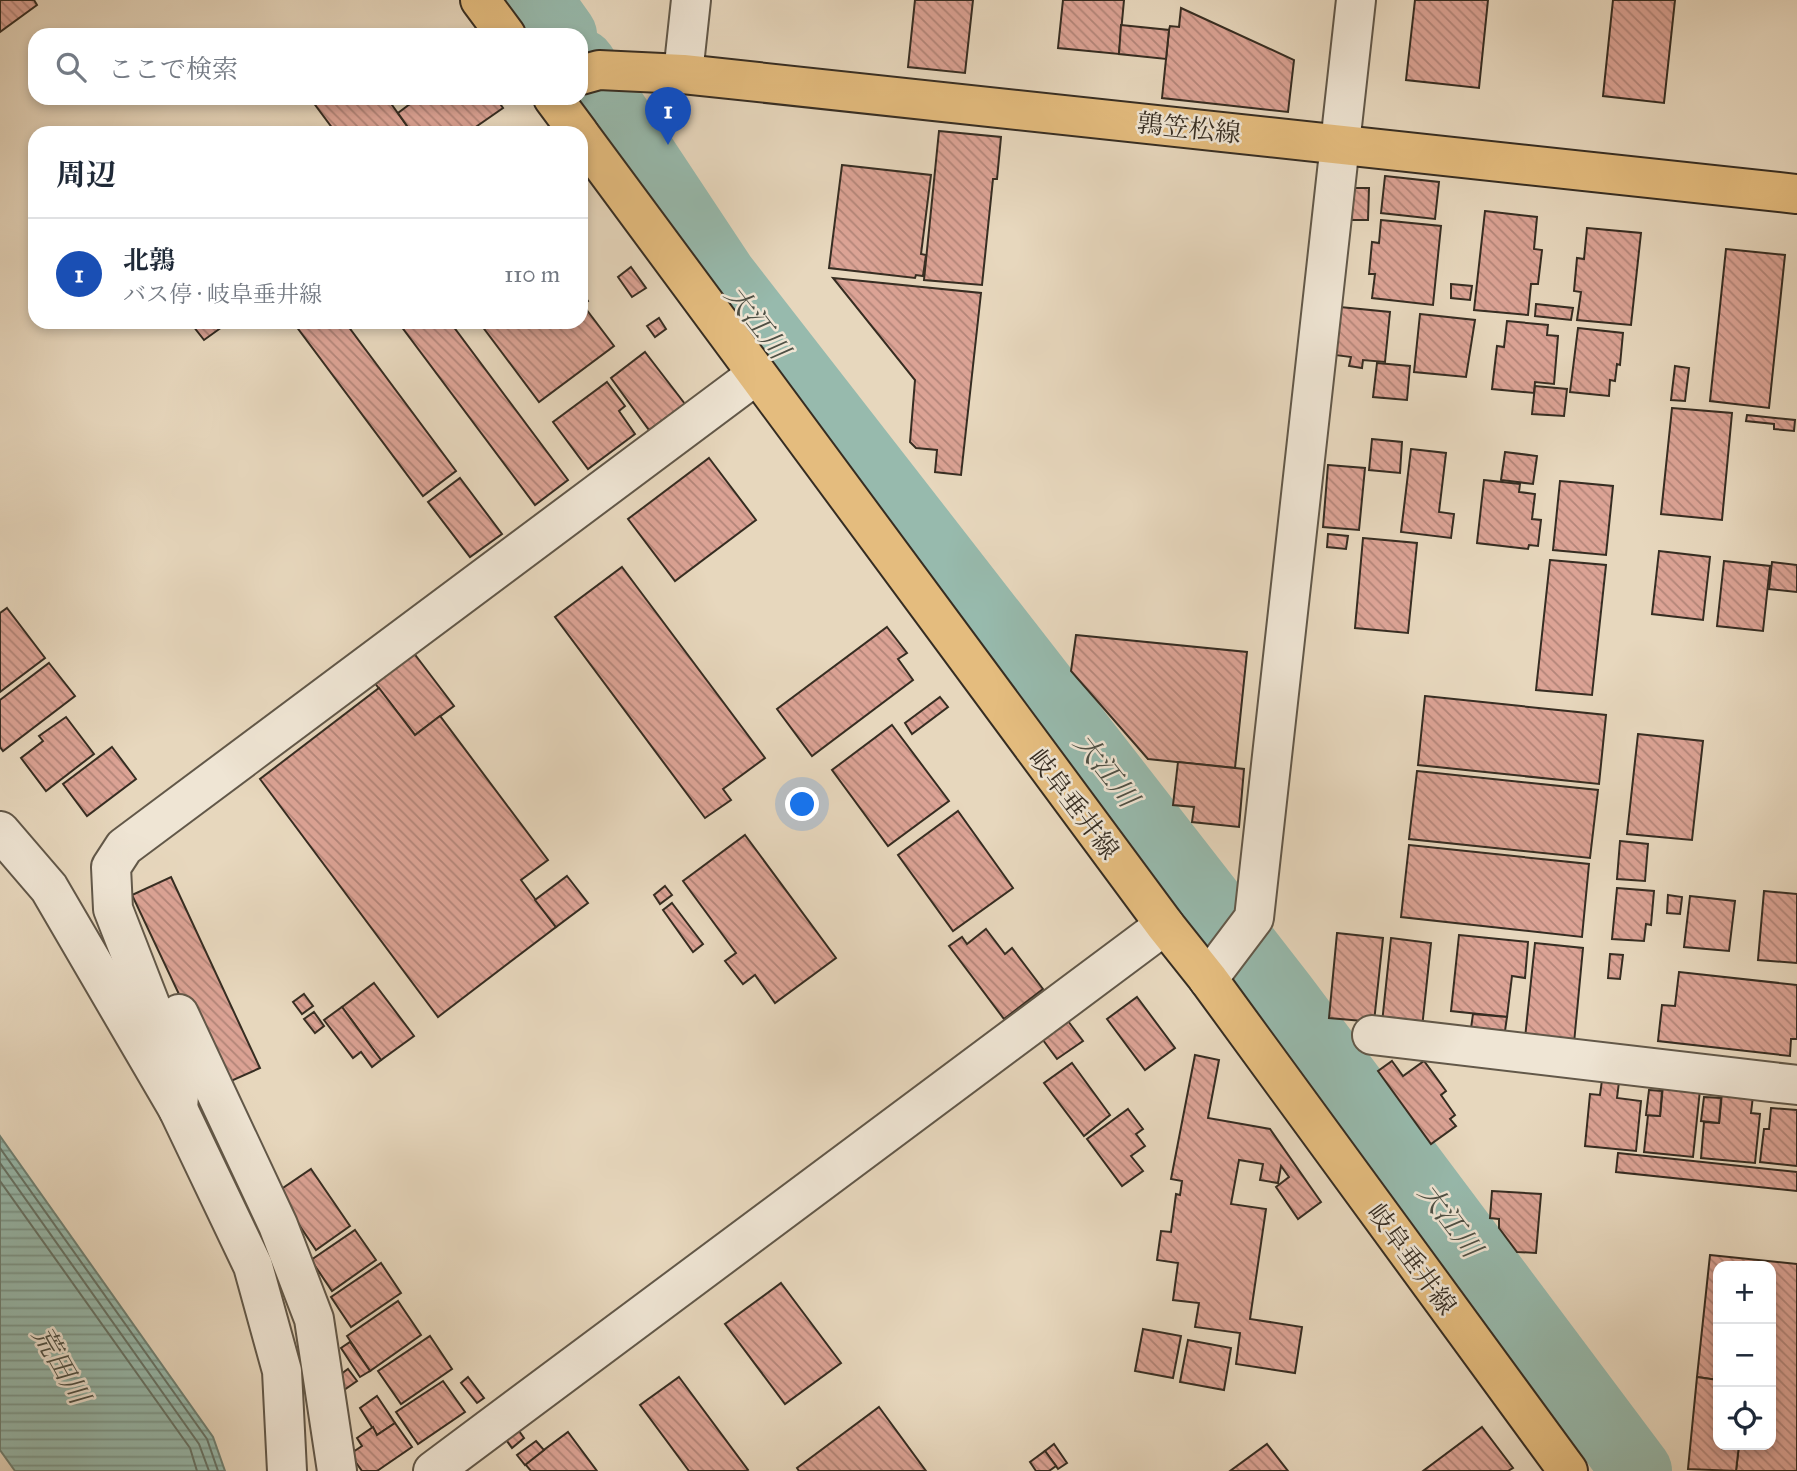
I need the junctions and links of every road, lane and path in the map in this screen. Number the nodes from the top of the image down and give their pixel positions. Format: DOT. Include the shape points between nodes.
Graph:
graph roads {
  1 [pos="480,0"];
  2 [pos="691,0"];
  3 [pos="1356,0"];
  4 [pos="501,28"];
  5 [pos="590,73"];
  6 [pos="684,74"];
  7 [pos="558,105"];
  8 [pos="574,126"];
  9 [pos="1341,144"];
  10 [pos="588,145"];
  11 [pos="1797,194"];
  12 [pos="756,374"];
  13 [pos="0,831"];
  14 [pos="112,885"];
  15 [pos="1165,925"];
  16 [pos="1217,969"];
  17 [pos="1372,1035"];
  18 [pos="1797,1085"];
  19 [pos="178,1109"];
  20 [pos="1563,1469"];
  21 [pos="287,1471"];
  22 [pos="337,1471"];
  23 [pos="433,1471"];
  1 -- 4 [label="main road"];
  2 -- 6 [label="street"];
  3 -- 9 [label="street"];
  5 -- 6 [label="main road, 鶉笠松線"];
  6 -- 9 [label="main road, 鶉笠松線"];
  7 -- 8 [label="main road, 岐阜垂井線"];
  9 -- 11 [label="main road, 鶉笠松線"];
  9 -- 16 [label="street" via="1254,918"];
  10 -- 12 [label="main road, 岐阜垂井線"];
  12 -- 14 [label="street" via="124,847 111,867"];
  12 -- 15 [label="main road, 岐阜垂井線"];
  13 -- 19 [label="street" via="49,888"];
  14 -- 19 [label="street" via="113,909 180,1080"];
  14 -- 22 [label="street" via="126,902 283,1237 314,1319"];
  15 -- 16 [label="main road, 岐阜垂井線"];
  15 -- 23 [label="street"];
  16 -- 20 [label="main road, 岐阜垂井線"];
  17 -- 18 [label="street"];
  19 -- 21 [label="street" via="253,1266 282,1371"];
}
